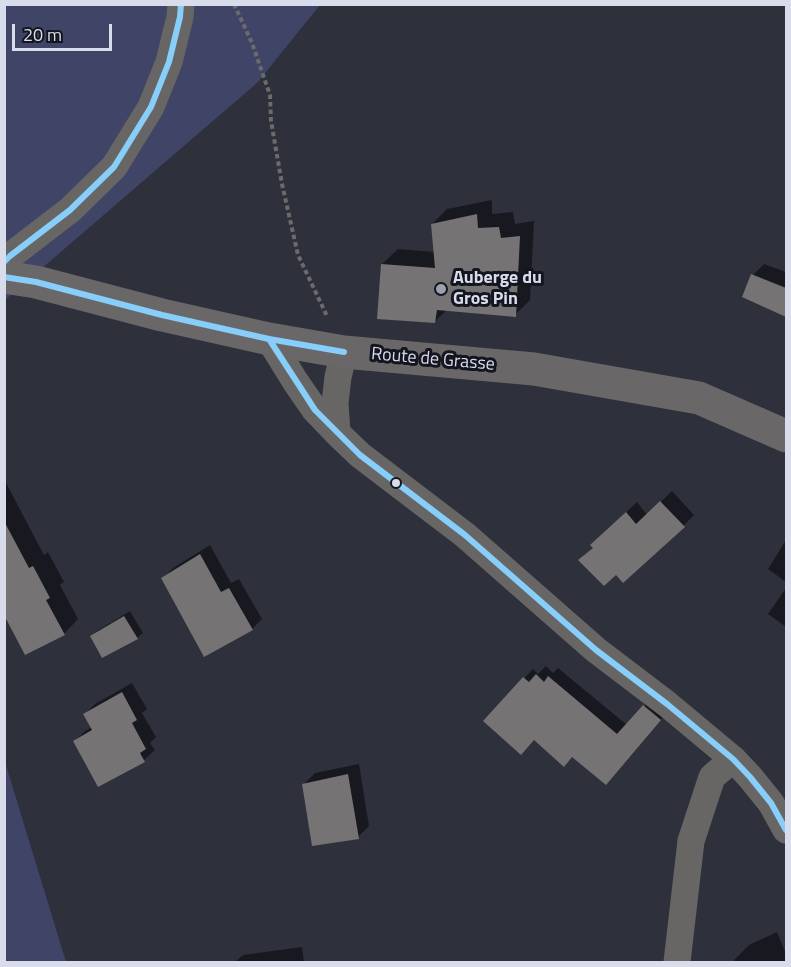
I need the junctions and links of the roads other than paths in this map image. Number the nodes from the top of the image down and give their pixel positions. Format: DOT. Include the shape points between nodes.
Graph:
graph roads {
  1 [pos="181,4"];
  2 [pos="4,263"];
  3 [pos="4,276"];
  4 [pos="269,339"];
  5 [pos="344,352"];
  6 [pos="337,433"];
  7 [pos="786,436"];
  8 [pos="733,759"];
  9 [pos="786,830"];
  10 [pos="677,963"];
  1 -- 2 [label="street" via="169,62 151,107 114,167 70,210"];
  3 -- 4 [label="main road, Route de Grasse"];
  4 -- 5 [label="main road, Route de Grasse"];
  4 -- 6 [label="street" via="315,410"];
  5 -- 6 [label="street" via="335,403"];
  5 -- 7 [label="main road, Route de Grasse" via="534,369 699,398"];
  6 -- 8 [label="street"];
  8 -- 9 [label="street" via="771,803"];
  8 -- 10 [label="street" via="712,777 691,841"];
}
